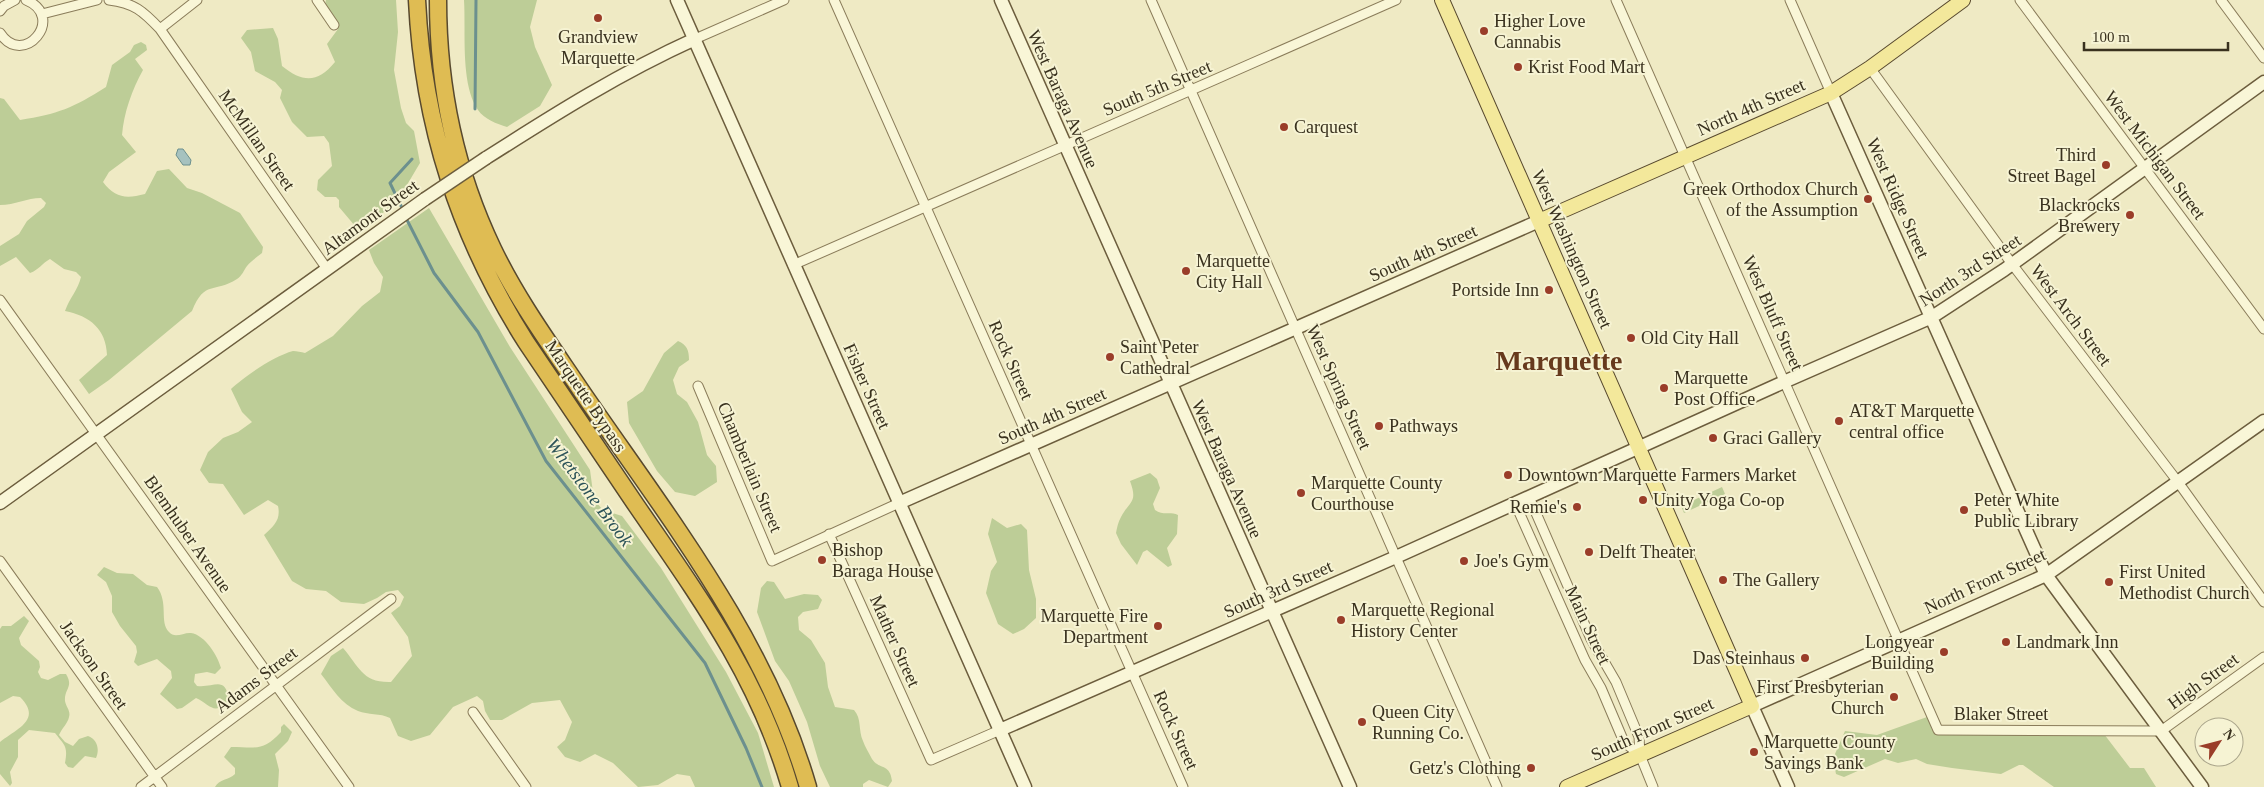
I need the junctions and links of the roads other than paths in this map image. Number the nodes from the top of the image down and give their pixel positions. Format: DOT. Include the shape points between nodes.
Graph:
graph roads {
  1 [pos="15,0"];
  2 [pos="26,0"];
  3 [pos="97,0"];
  4 [pos="109,0"];
  5 [pos="198,0"];
  6 [pos="317,0"];
  7 [pos="417,0"];
  8 [pos="438,0"];
  9 [pos="677,0"];
  10 [pos="784,0"];
  11 [pos="834,0"];
  12 [pos="1001,0"];
  13 [pos="1151,0"];
  14 [pos="1396,0"];
  15 [pos="1442,0"];
  16 [pos="1616,0"];
  17 [pos="1790,0"];
  18 [pos="1963,0"];
  19 [pos="2020,0"];
  20 [pos="2220,0"];
  21 [pos="0,11"];
  22 [pos="42,14"];
  23 [pos="334,25"];
  24 [pos="160,29"];
  25 [pos="0,32"];
  26 [pos="695,39"];
  27 [pos="2264,58"];
  28 [pos="1870,68"];
  29 [pos="2264,82"];
  30 [pos="1191,92"];
  31 [pos="1831,93"];
  32 [pos="1065,146"];
  33 [pos="1685,156"];
  34 [pos="2145,168"];
  35 [pos="925,207"];
  36 [pos="1539,221"];
  37 [pos="2012,264"];
  38 [pos="793,265"];
  39 [pos="327,269"];
  40 [pos="0,300"];
  41 [pos="1932,317"];
  42 [pos="1295,328"];
  43 [pos="2264,329"];
  44 [pos="1786,381"];
  45 [pos="1170,383"];
  46 [pos="698,386"];
  47 [pos="2264,421"];
  48 [pos="97,433"];
  49 [pos="1031,444"];
  50 [pos="1638,448"];
  51 [pos="2178,482"];
  52 [pos="1529,497"];
  53 [pos="0,502"];
  54 [pos="899,502"];
  55 [pos="1515,503"];
  56 [pos="829,534"];
  57 [pos="1396,557"];
  58 [pos="772,561"];
  59 [pos="0,562"];
  60 [pos="2046,575"];
  61 [pos="391,599"];
  62 [pos="2264,602"];
  63 [pos="1272,611"];
  64 [pos="1898,641"];
  65 [pos="2264,656"];
  66 [pos="1133,673"];
  67 [pos="276,686"];
  68 [pos="1752,706"];
  69 [pos="473,712"];
  70 [pos="1000,730"];
  71 [pos="2161,731"];
  72 [pos="1640,755"];
  73 [pos="931,760"];
  74 [pos="154,777"];
  75 [pos="141,787"];
  76 [pos="162,787"];
  77 [pos="349,787"];
  78 [pos="526,787"];
  79 [pos="790,787"];
  80 [pos="808,787"];
  81 [pos="1025,787"];
  82 [pos="1184,787"];
  83 [pos="1350,787"];
  84 [pos="1497,787"];
  85 [pos="1567,787"];
  86 [pos="1653,787"];
  87 [pos="1788,787"];
  88 [pos="2202,787"];
  1 -- 21 [label="street"];
  2 -- 22 [label="street"];
  3 -- 22 [label="street"];
  4 -- 24 [label="street, McMillan Street" via="124,2 143,11"];
  5 -- 24 [label="street"];
  6 -- 23 [label="street"];
  7 -- 79 [label="highway, Marquette Bypass" via="424,76 434,131 474,250 505,310 730,645 768,725"];
  8 -- 80 [label="highway, Marquette Bypass" via="440,50 450,122 492,247 533,320 739,626 785,719"];
  9 -- 26 [label="street, Fisher Street"];
  10 -- 26 [label="street, Altamont Street"];
  11 -- 35 [label="street, Rock Street"];
  12 -- 32 [label="street, West Baraga Avenue"];
  13 -- 30 [label="street, West Spring Street"];
  14 -- 30 [label="street, South 5th Street"];
  15 -- 36 [label="main road, West Washington Street"];
  16 -- 33 [label="street, West Bluff Street"];
  17 -- 31 [label="street, West Ridge Street"];
  18 -- 28 [label="main road, North 4th Street"];
  19 -- 34 [label="street, West Michigan Street"];
  20 -- 27 [label="street"];
  22 -- 25 [label="street" via="39,36 26,44 12,44"];
  24 -- 39 [label="street, McMillan Street"];
  26 -- 38 [label="street, Fisher Street"];
  26 -- 39 [label="street, Altamont Street, bridge" via="584,95 425,199"];
  28 -- 31 [label="main road, North 4th Street"];
  28 -- 37 [label="street, West Arch Street"];
  29 -- 34 [label="street, North 3rd Street"];
  30 -- 32 [label="street, South 5th Street"];
  30 -- 42 [label="street, West Spring Street"];
  31 -- 33 [label="main road, North 4th Street"];
  31 -- 41 [label="street, West Ridge Street"];
  32 -- 35 [label="street, South 5th Street"];
  32 -- 45 [label="street, West Baraga Avenue"];
  33 -- 36 [label="main road, North 4th Street"];
  33 -- 44 [label="street, West Bluff Street"];
  34 -- 37 [label="street, North 3rd Street"];
  34 -- 43 [label="street, West Michigan Street"];
  35 -- 38 [label="street, South 5th Street"];
  35 -- 49 [label="street, Rock Street"];
  36 -- 42 [label="street, South 4th Street"];
  36 -- 50 [label="main road, West Washington Street"];
  37 -- 41 [label="street, North 3rd Street"];
  37 -- 51 [label="street, West Arch Street"];
  38 -- 54 [label="street, Fisher Street"];
  39 -- 48 [label="street, Altamont Street"];
  40 -- 48 [label="street, Blemhuber Avenue"];
  41 -- 44 [label="street, North 3rd Street"];
  41 -- 60 [label="street, West Ridge Street"];
  42 -- 45 [label="street, South 4th Street"];
  42 -- 57 [label="street, West Spring Street"];
  44 -- 50 [label="street, North 3rd Street"];
  44 -- 64 [label="street, West Bluff Street"];
  45 -- 49 [label="street, South 4th Street"];
  45 -- 63 [label="street, West Baraga Avenue"];
  46 -- 58 [label="street, Chamberlain Street"];
  47 -- 51 [label="street, North Front Street"];
  48 -- 53 [label="street, Altamont Street"];
  48 -- 67 [label="street, Blemhuber Avenue"];
  49 -- 54 [label="street, South 4th Street"];
  49 -- 66 [label="street, Rock Street"];
  50 -- 52 [label="street, South 3rd Street"];
  50 -- 68 [label="main road, West Washington Street"];
  51 -- 60 [label="street, North Front Street"];
  51 -- 62 [label="street, West Arch Street"];
  52 -- 55 [label="street, South 3rd Street"];
  52 -- 72 [label="street, Main Street" via="1640,737"];
  54 -- 56 [label="street, South 4th Street"];
  54 -- 70 [label="street, Fisher Street"];
  55 -- 57 [label="street, South 3rd Street"];
  55 -- 72 [label="street, Main Street" via="1624,742"];
  56 -- 58 [label="street, South 4th Street"];
  56 -- 73 [label="street, Mather Street"];
  57 -- 63 [label="street, South 3rd Street"];
  57 -- 84 [label="street, West Spring Street"];
  59 -- 74 [label="street, Jackson Street"];
  60 -- 64 [label="street, North Front Street"];
  60 -- 71 [label="street, West Ridge Street"];
  61 -- 67 [label="street, Adams Street"];
  63 -- 66 [label="street, South 3rd Street"];
  63 -- 83 [label="street, West Baraga Avenue"];
  64 -- 68 [label="street, North Front Street"];
  64 -- 71 [label="street, Blaker Street" via="1938,730"];
  65 -- 71 [label="street, High Street"];
  66 -- 70 [label="street, South 3rd Street"];
  66 -- 82 [label="street, Rock Street"];
  67 -- 74 [label="street, Adams Street"];
  67 -- 77 [label="street, Blemhuber Avenue"];
  68 -- 72 [label="main road, South Front Street"];
  68 -- 87 [label="street"];
  69 -- 78 [label="street"];
  70 -- 73 [label="street, South 3rd Street"];
  70 -- 81 [label="street, Fisher Street"];
  71 -- 88 [label="street, West Ridge Street"];
  72 -- 85 [label="main road, South Front Street"];
  72 -- 86 [label="street, Main Street"];
  74 -- 75 [label="street, Adams Street"];
  74 -- 76 [label="street, Jackson Street"];
}
